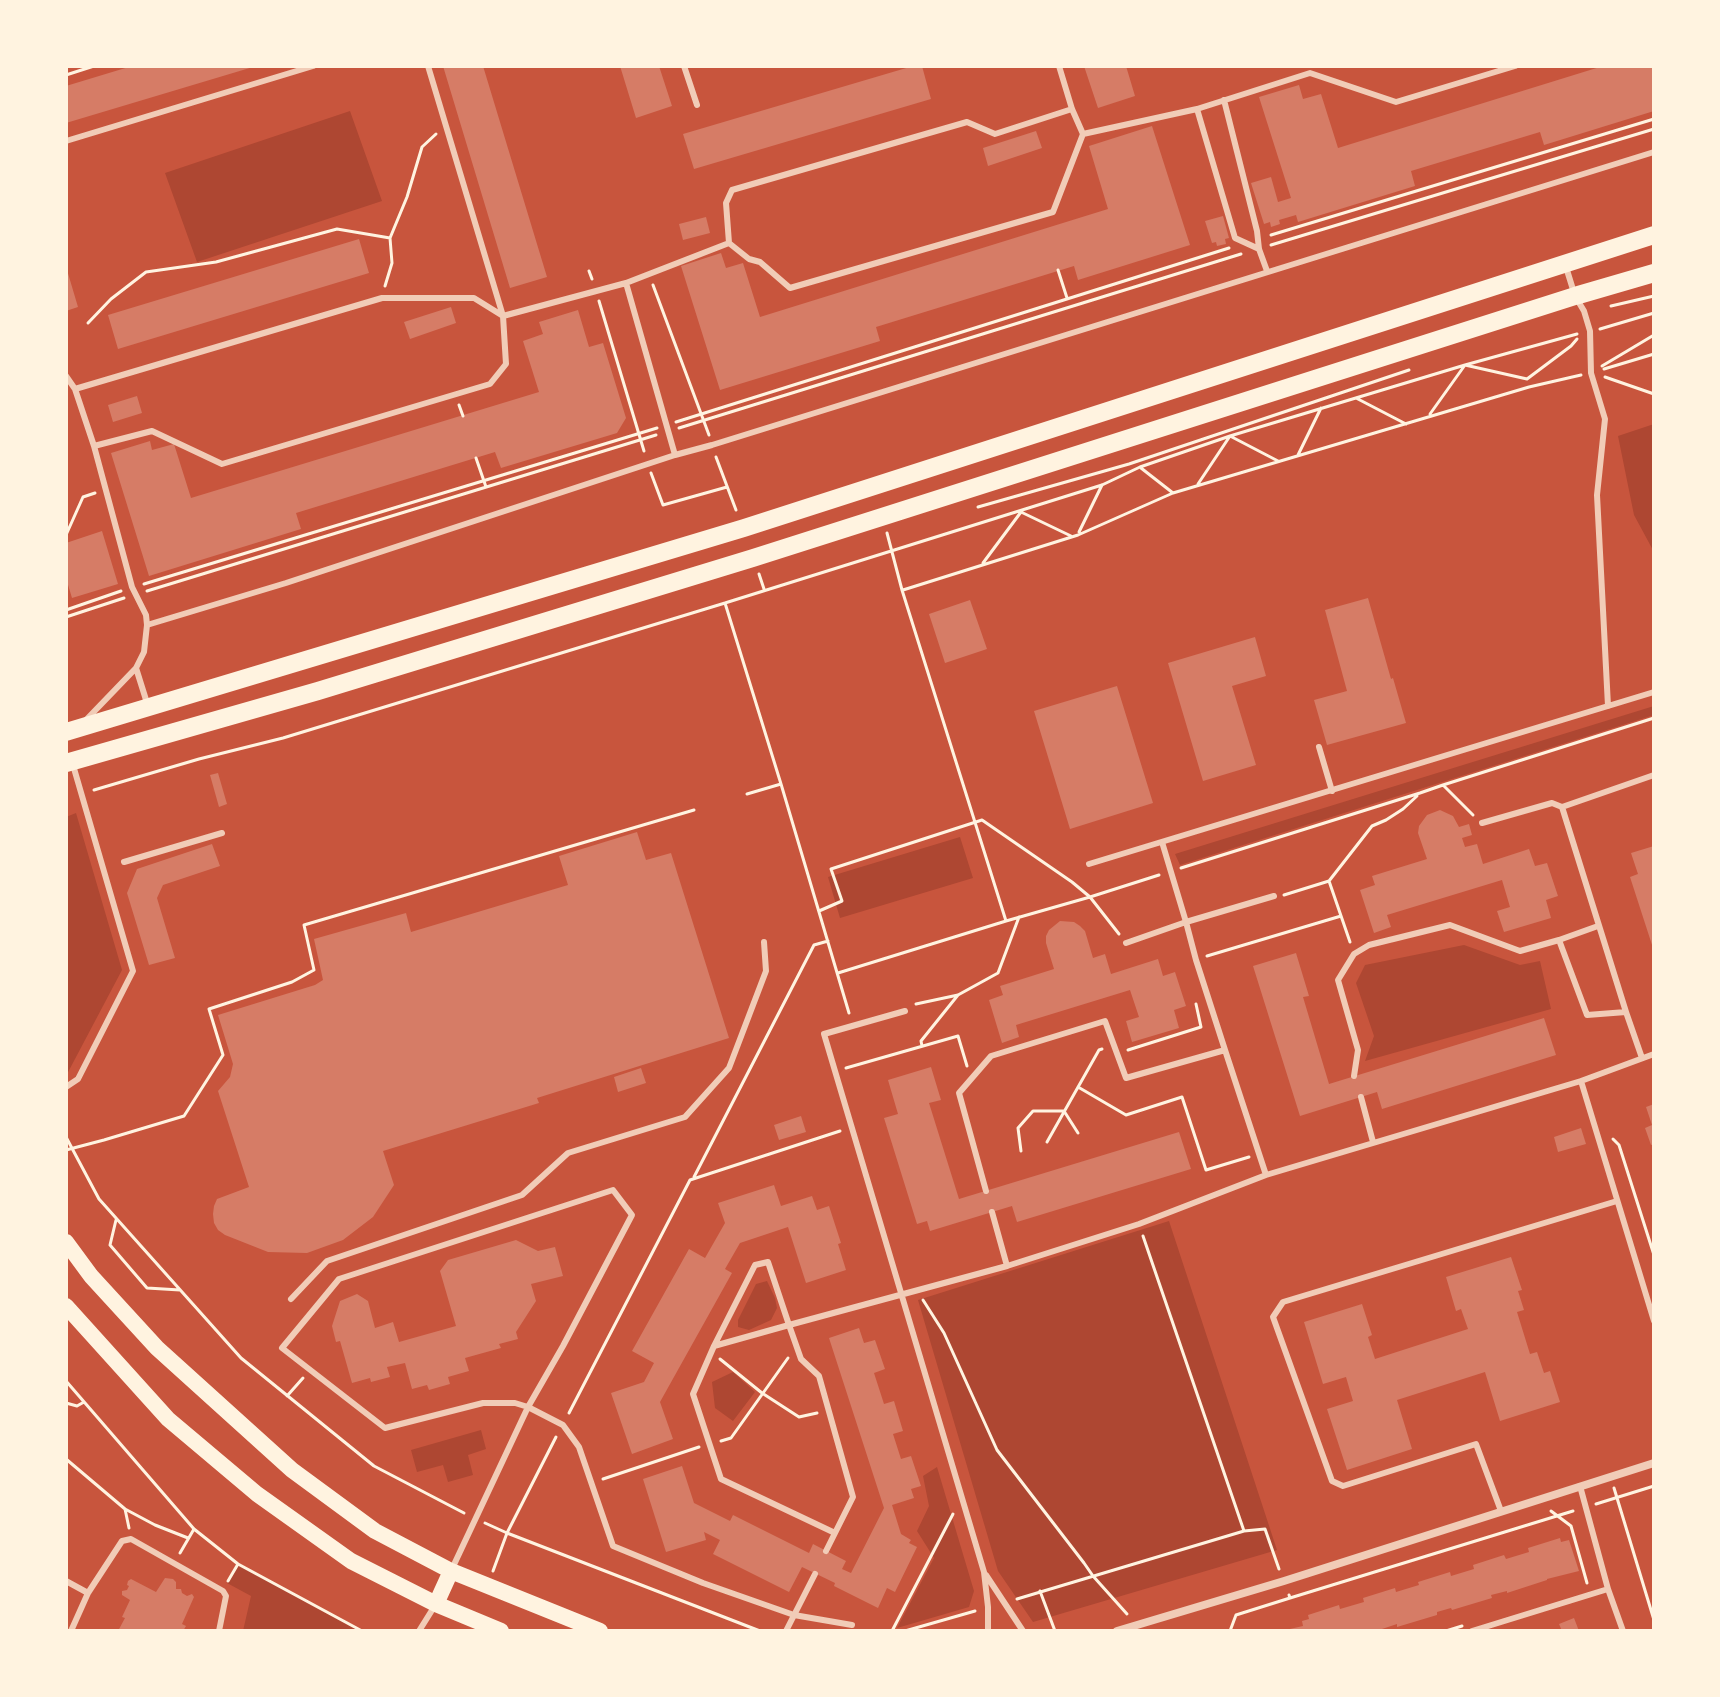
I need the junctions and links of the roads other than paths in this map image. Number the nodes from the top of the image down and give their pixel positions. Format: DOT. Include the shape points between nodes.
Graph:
graph roads {
  1 [pos="313,66"];
  2 [pos="428,66"];
  3 [pos="684,66"];
  4 [pos="1059,66"];
  5 [pos="1515,66"];
  6 [pos="1309,70"];
  7 [pos="1224,100"];
  8 [pos="697,105"];
  9 [pos="1072,109"];
  10 [pos="1197,109"];
  11 [pos="1083,134"];
  12 [pos="66,141"];
  13 [pos="1654,152"];
  14 [pos="1654,235"];
  15 [pos="729,243"];
  16 [pos="1259,249"];
  17 [pos="1565,263"];
  18 [pos="1267,271"];
  19 [pos="1654,273"];
  20 [pos="626,283"];
  21 [pos="1580,303"];
  22 [pos="503,316"];
  23 [pos="66,376"];
  24 [pos="75,389"];
  25 [pos="94,446"];
  26 [pos="675,455"];
  27 [pos="147,625"];
  28 [pos="136,668"];
  29 [pos="1654,692"];
  30 [pos="1608,706"];
  31 [pos="148,707"];
  32 [pos="72,731"];
  33 [pos="1319,747"];
  34 [pos="69,762"];
  35 [pos="1654,775"];
  36 [pos="1332,791"];
  37 [pos="1562,807"];
  38 [pos="1482,823"];
  39 [pos="222,833"];
  40 [pos="1162,842"];
  41 [pos="124,862"];
  42 [pos="1089,864"];
  43 [pos="1274,896"];
  44 [pos="1186,922"];
  45 [pos="1598,926"];
  46 [pos="1559,940"];
  47 [pos="764,942"];
  48 [pos="1126,943"];
  49 [pos="905,1011"];
  50 [pos="1626,1012"];
  51 [pos="1225,1050"];
  52 [pos="1654,1054"];
  53 [pos="1642,1058"];
  54 [pos="1354,1076"];
  55 [pos="1581,1081"];
  56 [pos="66,1087"];
  57 [pos="1361,1097"];
  58 [pos="1373,1142"];
  59 [pos="1266,1175"];
  60 [pos="986,1191"];
  61 [pos="1617,1201"];
  62 [pos="992,1212"];
  63 [pos="66,1242"];
  64 [pos="1007,1266"];
  65 [pos="901,1295"];
  66 [pos="291,1299"];
  67 [pos="66,1306"];
  68 [pos="1654,1321"];
  69 [pos="789,1325"];
  70 [pos="713,1349"];
  71 [pos="528,1407"];
  72 [pos="1654,1463"];
  73 [pos="1580,1486"];
  74 [pos="1501,1511"];
  75 [pos="835,1533"];
  76 [pos="826,1551"];
  77 [pos="451,1571"];
  78 [pos="984,1572"];
  79 [pos="815,1574"];
  80 [pos="66,1581"];
  81 [pos="1608,1589"];
  82 [pos="88,1593"];
  83 [pos="436,1604"];
  84 [pos="794,1615"];
  85 [pos="852,1625"];
  86 [pos="1121,1630"];
  87 [pos="71,1631"];
  88 [pos="219,1631"];
  89 [pos="419,1631"];
  90 [pos="501,1631"];
  91 [pos="600,1631"];
  92 [pos="786,1631"];
  93 [pos="988,1631"];
  94 [pos="1023,1631"];
  95 [pos="1472,1631"];
  96 [pos="1623,1631"];
  1 -- 12 [label="lane"];
  2 -- 22 [label="lane"];
  3 -- 8 [label="lane"];
  4 -- 9 [label="lane"];
  5 -- 6 [label="lane" via="1396,102"];
  6 -- 7 [label="lane"];
  7 -- 10 [label="lane"];
  7 -- 16 [label="lane"];
  9 -- 11 [label="lane"];
  9 -- 15 [label="lane" via="995,134 967,122 732,190 726,203"];
  10 -- 11 [label="lane"];
  10 -- 16 [label="lane" via="1235,238"];
  11 -- 15 [label="lane" via="1053,212 790,288"];
  13 -- 18 [label="lane"];
  14 -- 17 [label="main road"];
  15 -- 20 [label="lane"];
  16 -- 18 [label="lane"];
  17 -- 21 [label="lane"];
  17 -- 31 [label="main road" via="744,528"];
  18 -- 26 [label="lane"];
  19 -- 21 [label="main road"];
  20 -- 22 [label="lane"];
  20 -- 26 [label="lane"];
  21 -- 30 [label="lane" via="1605,419 1597,495"];
  21 -- 34 [label="main road" via="333,686"];
  22 -- 24 [label="lane" via="474,298 382,298"];
  22 -- 25 [label="lane" via="506,364 490,384 222,464 152,431"];
  23 -- 24 [label="lane"];
  24 -- 25 [label="lane"];
  25 -- 27 [label="lane"];
  26 -- 27 [label="lane"];
  27 -- 28 [label="lane"];
  28 -- 31 [label="lane"];
  28 -- 32 [label="lane"];
  29 -- 30 [label="lane"];
  30 -- 36 [label="lane"];
  31 -- 32 [label="main road"];
  33 -- 36 [label="lane"];
  34 -- 56 [label="lane" via="133,971 78,1079"];
  35 -- 37 [label="lane"];
  36 -- 40 [label="lane"];
  37 -- 38 [label="lane" via="1552,803"];
  37 -- 45 [label="lane"];
  39 -- 41 [label="lane"];
  40 -- 42 [label="lane"];
  40 -- 44 [label="lane"];
  43 -- 44 [label="lane"];
  44 -- 48 [label="lane"];
  44 -- 51 [label="lane"];
  45 -- 46 [label="lane"];
  45 -- 50 [label="lane"];
  46 -- 50 [label="lane" via="1587,1015"];
  46 -- 54 [label="lane" via="1520,951 1450,925 1369,945 1354,954 1338,980 1358,1050"];
  47 -- 66 [label="lane" via="766,971 729,1068 685,1117 568,1153 522,1195 327,1261"];
  49 -- 65 [label="lane" via="824,1034"];
  50 -- 53 [label="lane"];
  51 -- 59 [label="lane"];
  51 -- 60 [label="lane" via="1126,1078 1105,1021 991,1056 959,1093"];
  52 -- 53 [label="lane"];
  53 -- 55 [label="lane"];
  55 -- 58 [label="lane"];
  55 -- 61 [label="lane"];
  57 -- 58 [label="lane"];
  58 -- 59 [label="lane"];
  59 -- 64 [label="lane" via="1139,1224"];
  61 -- 68 [label="lane"];
  61 -- 74 [label="lane" via="1283,1302 1273,1317 1332,1481 1343,1486 1476,1444"];
  62 -- 64 [label="lane"];
  63 -- 77 [label="main road" via="157,1348 292,1470 375,1531"];
  64 -- 65 [label="lane"];
  65 -- 69 [label="lane"];
  65 -- 78 [label="lane"];
  67 -- 83 [label="main road" via="168,1419 257,1494 351,1561"];
  69 -- 70 [label="lane"];
  69 -- 70 [label="lane" via="768,1262 755,1265"];
  69 -- 75 [label="lane" via="801,1359 819,1376 853,1497"];
  70 -- 75 [label="lane" via="693,1394 721,1479"];
  71 -- 71 [label="lane" via="632,1215 613,1190 339,1279 282,1348 385,1428 483,1403"];
  71 -- 77 [label="lane"];
  71 -- 84 [label="lane" via="563,1425 579,1447 613,1546"];
  72 -- 73 [label="street"];
  73 -- 74 [label="street"];
  73 -- 81 [label="lane"];
  74 -- 86 [label="street"];
  75 -- 76 [label="lane"];
  77 -- 83 [label="main road"];
  77 -- 91 [label="main road"];
  78 -- 93 [label="lane"];
  78 -- 94 [label="lane"];
  79 -- 84 [label="lane"];
  80 -- 82 [label="lane"];
  81 -- 95 [label="lane"];
  81 -- 96 [label="lane"];
  82 -- 87 [label="lane"];
  82 -- 88 [label="lane" via="122,1541 131,1539 223,1591"];
  83 -- 89 [label="lane"];
  83 -- 90 [label="main road"];
  84 -- 85 [label="lane"];
  84 -- 92 [label="lane"];
}
